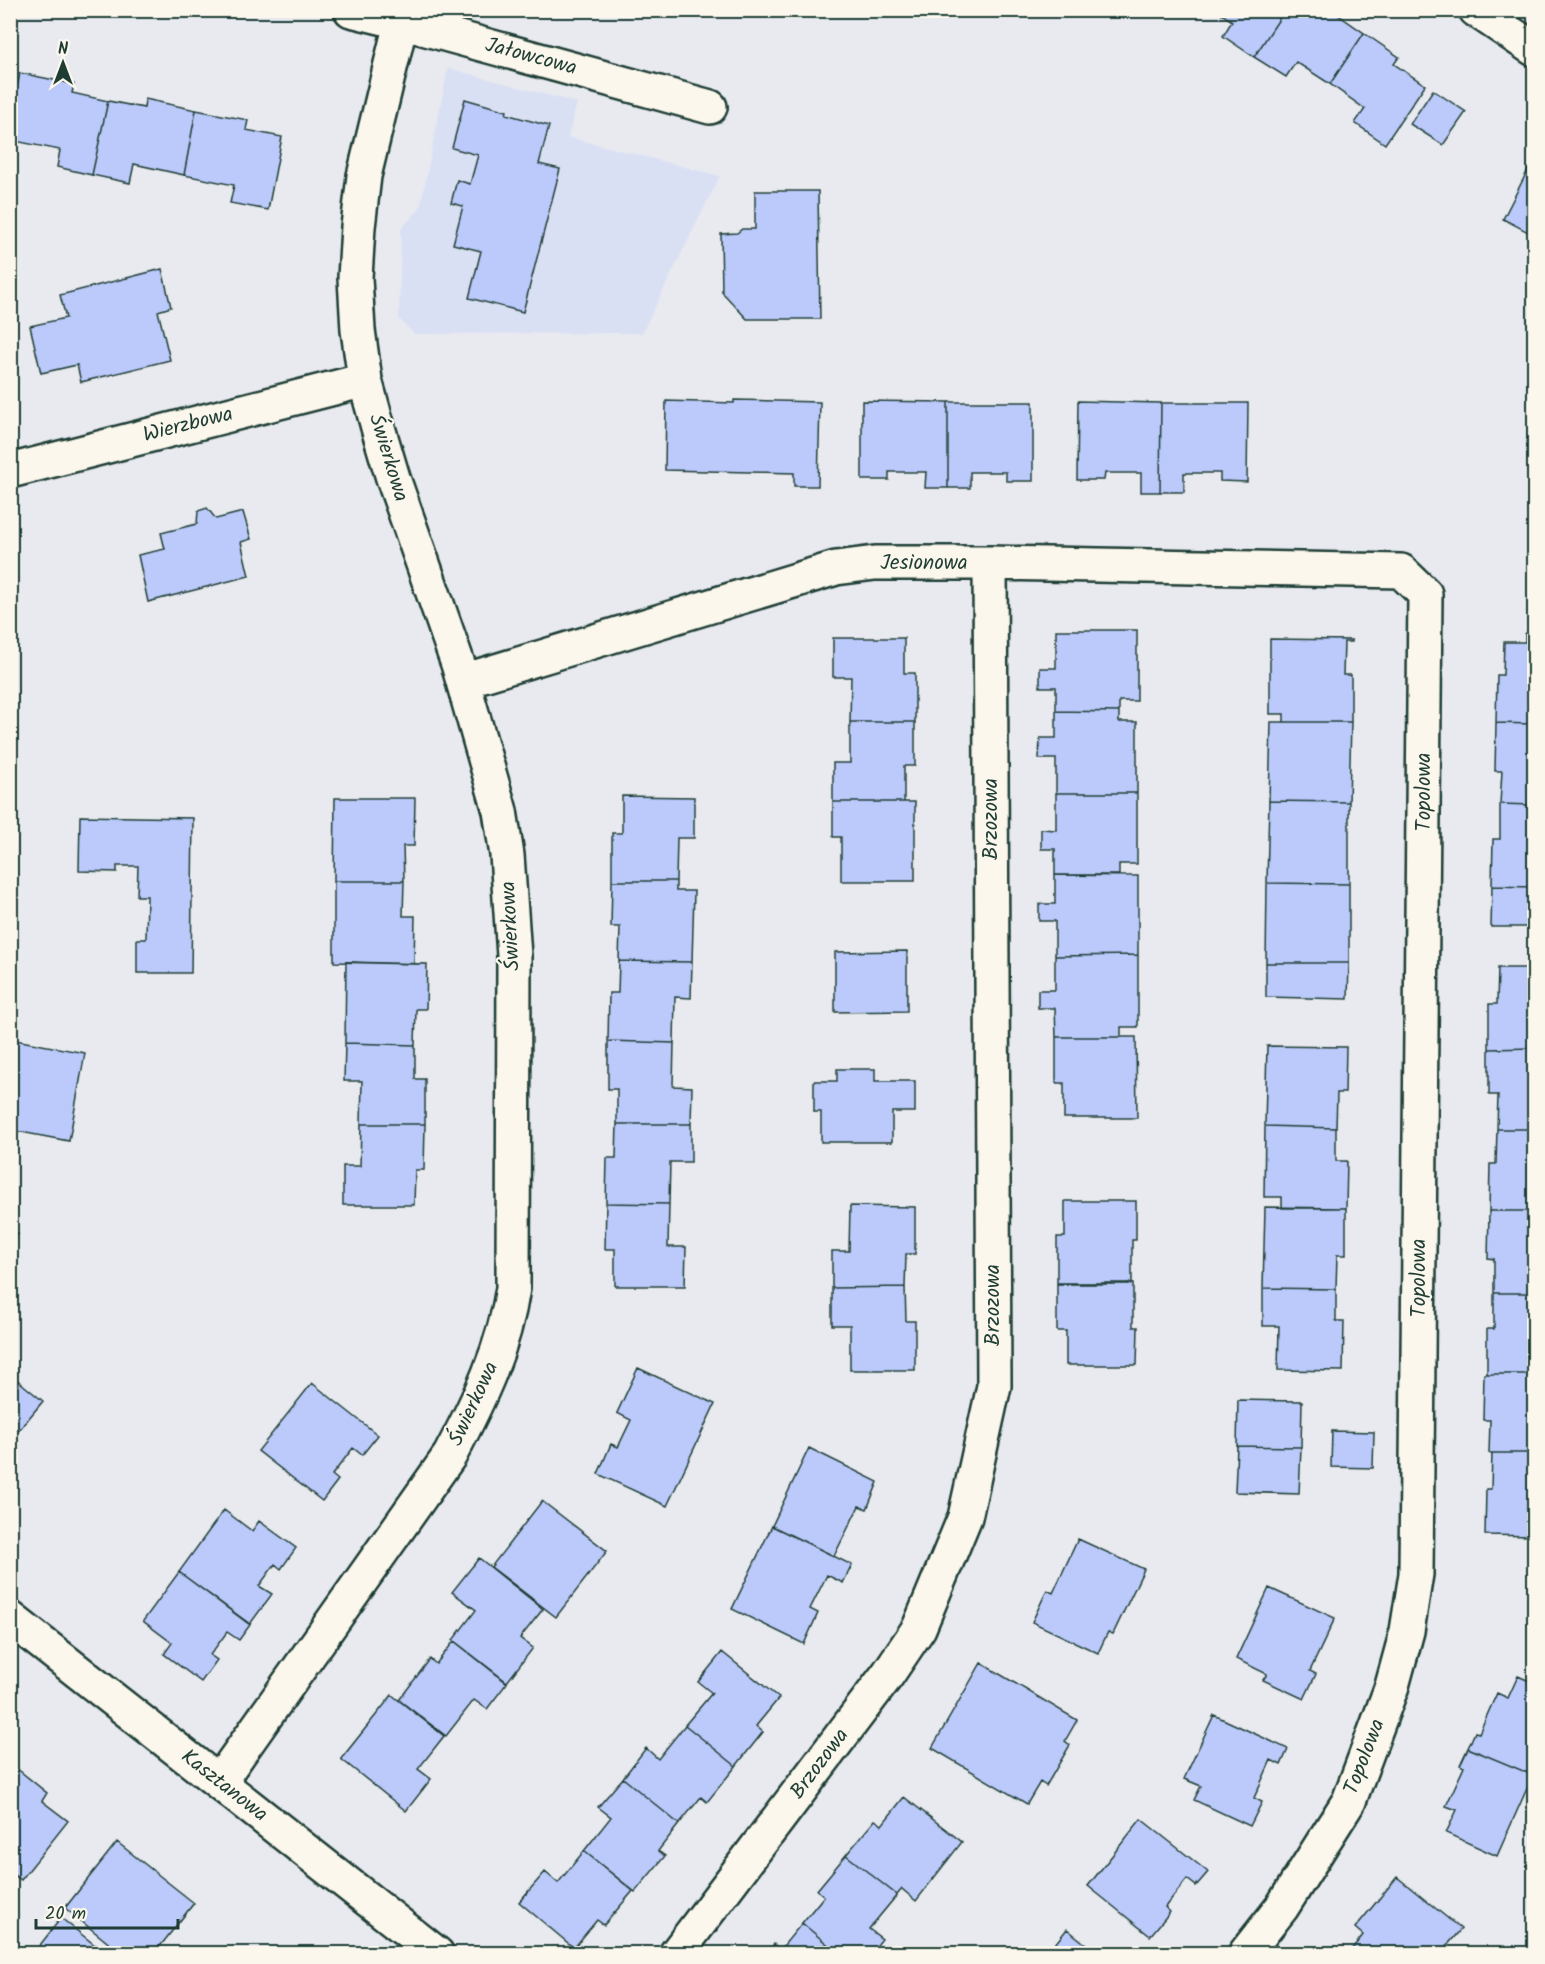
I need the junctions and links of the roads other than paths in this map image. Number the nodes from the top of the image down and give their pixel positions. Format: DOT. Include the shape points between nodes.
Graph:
graph roads {
  1 [pos="351,10"];
  2 [pos="1476,10"];
  3 [pos="403,16"];
  4 [pos="1534,49"];
  5 [pos="710,107"];
  6 [pos="365,380"];
  7 [pos="10,471"];
  8 [pos="990,563"];
  9 [pos="1401,571"];
  10 [pos="463,681"];
  11 [pos="10,1618"];
  12 [pos="219,1782"];
  13 [pos="437,1953"];
  14 [pos="676,1953"];
  15 [pos="1245,1953"];
  1 -- 3 [label="street, Jałowcowa"];
  2 -- 4 [label="street"];
  3 -- 5 [label="street, Jałowcowa"];
  3 -- 6 [label="street, Świerkowa" via="364,176 358,227 355,278"];
  6 -- 7 [label="street, Wierzbowa"];
  6 -- 10 [label="street, Świerkowa" via="393,478"];
  8 -- 9 [label="street, Jesionowa"];
  8 -- 10 [label="street, Jesionowa" via="875,563 836,568"];
  8 -- 14 [label="street, Brzozowa" via="993,1386 979,1458 965,1517 919,1628"];
  9 -- 15 [label="street, Topolowa" via="1425,594 1416,1575 1407,1631 1392,1686 1349,1801 1282,1907"];
  10 -- 12 [label="street, Świerkowa" via="500,811 511,908 513,1288 508,1320 475,1407 450,1455"];
  11 -- 12 [label="street, Kasztanowa"];
  12 -- 13 [label="street, Kasztanowa"];
}
